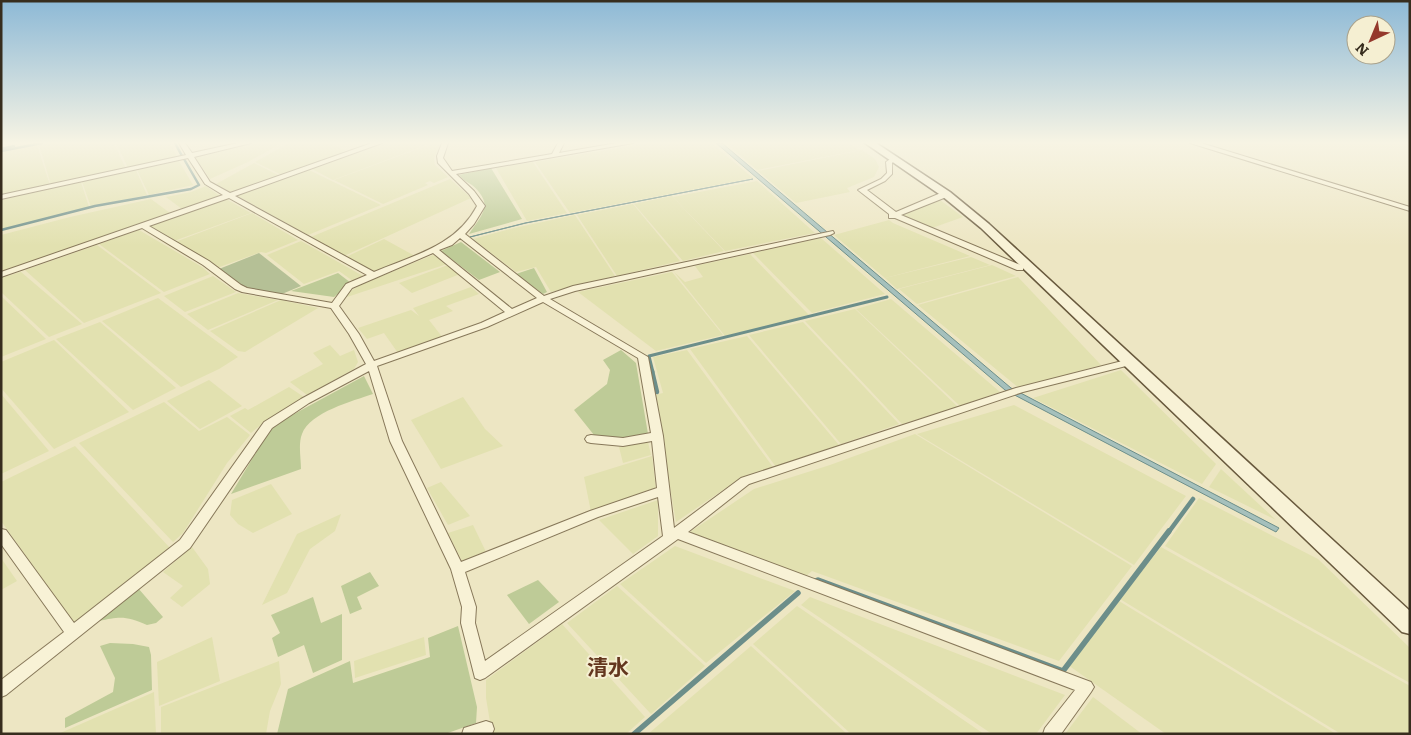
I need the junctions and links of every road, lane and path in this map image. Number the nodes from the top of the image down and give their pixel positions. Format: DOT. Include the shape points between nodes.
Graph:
graph roads {
  1 [pos="94,177"];
  2 [pos="203,177"];
  3 [pos="281,177"];
  4 [pos="455,177"];
  5 [pos="886,177"];
  6 [pos="921,177"];
  7 [pos="1306,177"];
  8 [pos="946,194"];
  9 [pos="230,195"];
  10 [pos="1,198"];
  11 [pos="1410,209"];
  12 [pos="892,216"];
  13 [pos="143,226"];
  14 [pos="830,233"];
  15 [pos="461,235"];
  16 [pos="434,250"];
  17 [pos="1020,268"];
  18 [pos="1,274"];
  19 [pos="373,275"];
  20 [pos="543,299"];
  21 [pos="334,306"];
  22 [pos="511,313"];
  23 [pos="1130,362"];
  24 [pos="372,365"];
  25 [pos="657,436"];
  26 [pos="591,439"];
  27 [pos="664,490"];
  28 [pos="1,534"];
  29 [pos="673,535"];
  30 [pos="458,569"];
  31 [pos="1410,626"];
  32 [pos="72,632"];
  33 [pos="1,690"];
  34 [pos="486,729"];
  35 [pos="470,734"];
  36 [pos="1051,734"];
  1 -- 10 [label="street"];
  2 -- 9 [label="street" via="207,183"];
  3 -- 9 [label="street"];
  4 -- 15 [label="street" via="477,197 481,206"];
  5 -- 12 [label="street" via="862,190"];
  6 -- 8 [label="street"];
  7 -- 11 [label="street"];
  8 -- 12 [label="street"];
  8 -- 23 [label="street" via="1014,252"];
  9 -- 13 [label="street"];
  9 -- 19 [label="street"];
  12 -- 17 [label="street"];
  13 -- 18 [label="street"];
  13 -- 21 [label="street" via="206,263 238,287"];
  14 -- 20 [label="street" via="573,289"];
  15 -- 16 [label="street"];
  15 -- 20 [label="street"];
  16 -- 19 [label="street"];
  16 -- 22 [label="street"];
  19 -- 21 [label="street" via="349,286"];
  20 -- 22 [label="street"];
  20 -- 25 [label="street" via="643,357"];
  21 -- 24 [label="street"];
  22 -- 24 [label="street"];
  23 -- 29 [label="street" via="1007,394 745,481"];
  23 -- 31 [label="street"];
  24 -- 30 [label="street" via="396,442"];
  24 -- 32 [label="street" via="268,425 185,544"];
  25 -- 26 [label="street" via="623,442"];
  25 -- 27 [label="street"];
  27 -- 29 [label="street"];
  27 -- 30 [label="street" via="594,514"];
  28 -- 32 [label="street"];
  29 -- 30 [label="street" via="480,673 468,623 469,607"];
  29 -- 36 [label="street" via="1086,687"];
  32 -- 33 [label="street"];
  34 -- 35 [label="street"];
}
